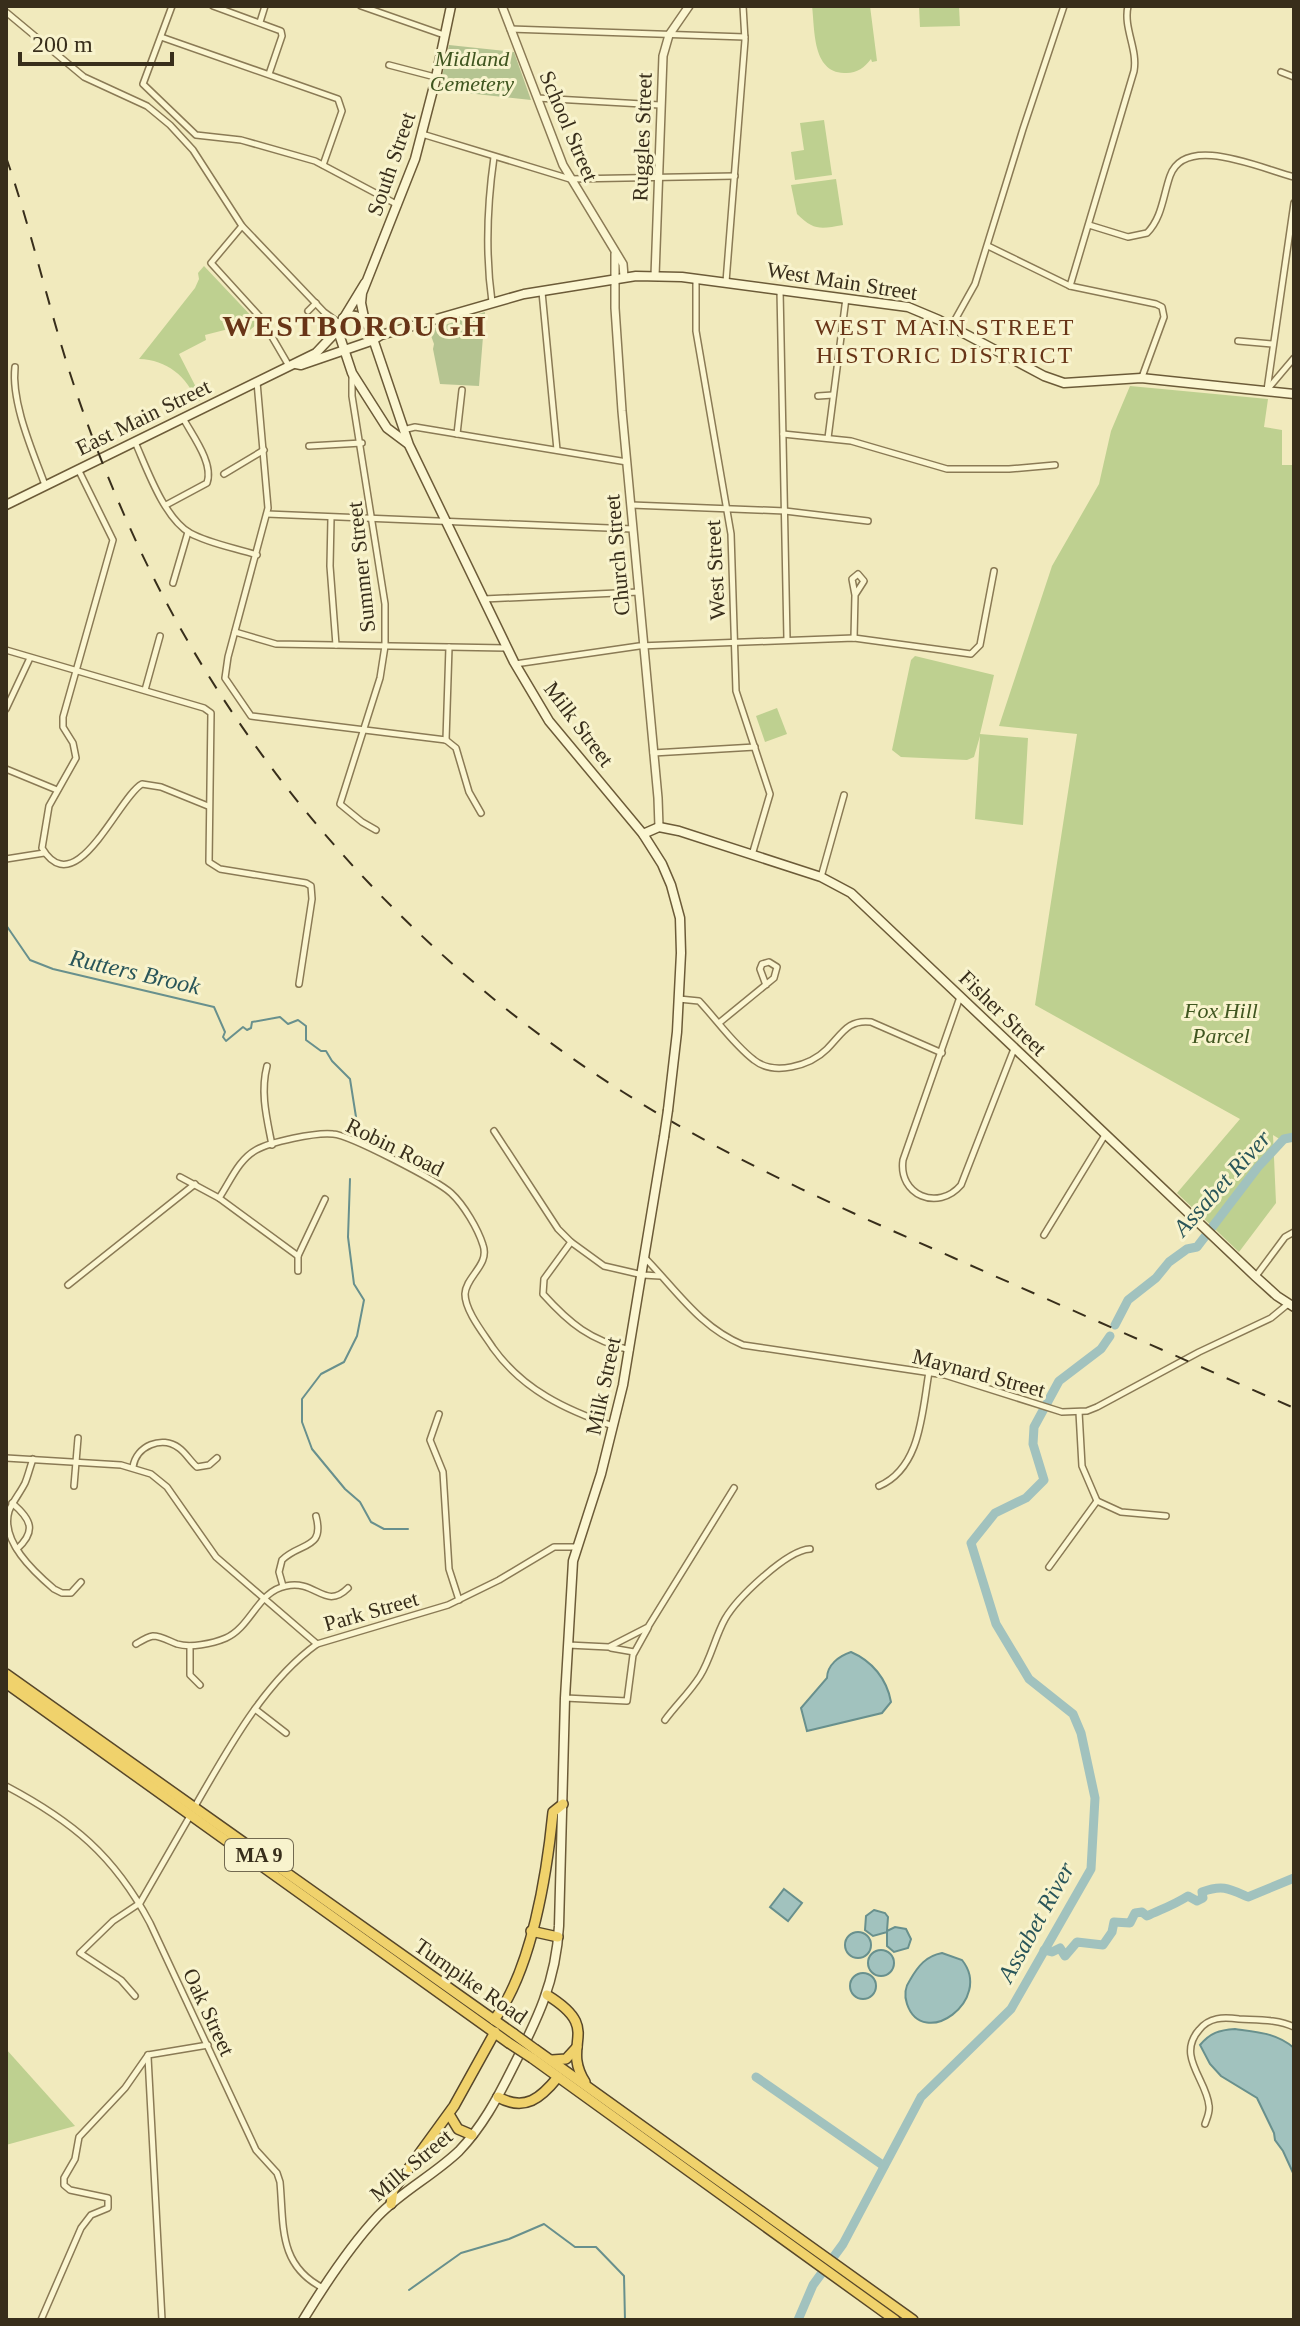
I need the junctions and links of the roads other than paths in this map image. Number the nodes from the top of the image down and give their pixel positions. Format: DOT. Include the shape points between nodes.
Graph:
graph roads {
  1 [pos="172,6"];
  2 [pos="213,6"];
  3 [pos="265,6"];
  4 [pos="361,6"];
  5 [pos="451,6"];
  6 [pos="502,6"];
  7 [pos="689,6"];
  8 [pos="743,6"];
  9 [pos="1064,6"];
  10 [pos="1128,6"];
  11 [pos="6,12"];
  12 [pos="260,22"];
  13 [pos="510,29"];
  14 [pos="669,35"];
  15 [pos="445,36"];
  16 [pos="161,37"];
  17 [pos="745,37"];
  18 [pos="389,65"];
  19 [pos="1281,72"];
  20 [pos="269,74"];
  21 [pos="1294,77"];
  22 [pos="436,78"];
  23 [pos="536,98"];
  24 [pos="660,105"];
  25 [pos="422,134"];
  26 [pos="494,157"];
  27 [pos="323,165"];
  28 [pos="735,176"];
  29 [pos="659,177"];
  30 [pos="1294,177"];
  31 [pos="570,179"];
  32 [pos="1294,203"];
  33 [pos="398,205"];
  34 [pos="1089,225"];
  35 [pos="242,226"];
  36 [pos="988,246"];
  37 [pos="655,276"];
  38 [pos="620,278"];
  39 [pos="696,278"];
  40 [pos="726,282"];
  41 [pos="365,283"];
  42 [pos="1070,286"];
  43 [pos="780,289"];
  44 [pos="542,291"];
  45 [pos="846,297"];
  46 [pos="492,302"];
  47 [pos="316,303"];
  48 [pos="308,311"];
  49 [pos="340,323"];
  50 [pos="366,323"];
  51 [pos="951,327"];
  52 [pos="340,338"];
  53 [pos="375,338"];
  54 [pos="1238,341"];
  55 [pos="327,344"];
  56 [pos="356,344"];
  57 [pos="1273,344"];
  58 [pos="343,349"];
  59 [pos="327,355"];
  60 [pos="1294,358"];
  61 [pos="348,363"];
  62 [pos="293,366"];
  63 [pos="15,367"];
  64 [pos="352,373"];
  65 [pos="1141,378"];
  66 [pos="257,382"];
  67 [pos="462,390"];
  68 [pos="1267,390"];
  69 [pos="1294,394"];
  70 [pos="833,395"];
  71 [pos="818,396"];
  72 [pos="183,418"];
  73 [pos="404,430"];
  74 [pos="457,434"];
  75 [pos="783,434"];
  76 [pos="394,435"];
  77 [pos="828,438"];
  78 [pos="135,442"];
  79 [pos="362,443"];
  80 [pos="409,445"];
  81 [pos="309,446"];
  82 [pos="264,450"];
  83 [pos="557,450"];
  84 [pos="627,462"];
  85 [pos="1055,465"];
  86 [pos="78,469"];
  87 [pos="224,474"];
  88 [pos="45,485"];
  89 [pos="6,505"];
  90 [pos="166,505"];
  91 [pos="631,505"];
  92 [pos="728,509"];
  93 [pos="785,511"];
  94 [pos="267,514"];
  95 [pos="331,518"];
  96 [pos="373,519"];
  97 [pos="868,521"];
  98 [pos="447,523"];
  99 [pos="633,529"];
  100 [pos="188,532"];
  101 [pos="257,555"];
  102 [pos="994,571"];
  103 [pos="173,583"];
  104 [pos="639,592"];
  105 [pos="855,595"];
  106 [pos="484,599"];
  107 [pos="235,632"];
  108 [pos="160,636"];
  109 [pos="854,638"];
  110 [pos="787,639"];
  111 [pos="735,641"];
  112 [pos="336,645"];
  113 [pos="385,646"];
  114 [pos="643,646"];
  115 [pos="449,647"];
  116 [pos="507,648"];
  117 [pos="6,650"];
  118 [pos="30,658"];
  119 [pos="515,664"];
  120 [pos="77,672"];
  121 [pos="145,690"];
  122 [pos="6,709"];
  123 [pos="365,730"];
  124 [pos="446,740"];
  125 [pos="755,747"];
  126 [pos="653,753"];
  127 [pos="6,769"];
  128 [pos="57,790"];
  129 [pos="844,795"];
  130 [pos="208,806"];
  131 [pos="481,813"];
  132 [pos="659,827"];
  133 [pos="376,830"];
  134 [pos="643,834"];
  135 [pos="45,853"];
  136 [pos="752,855"];
  137 [pos="6,859"];
  138 [pos="821,877"];
  139 [pos="299,984"];
  140 [pos="766,985"];
  141 [pos="960,996"];
  142 [pos="679,999"];
  143 [pos="719,1023"];
  144 [pos="1014,1049"];
  145 [pos="942,1053"];
  146 [pos="267,1066"];
  147 [pos="494,1131"];
  148 [pos="1105,1135"];
  149 [pos="272,1145"];
  150 [pos="180,1177"];
  151 [pos="195,1184"];
  152 [pos="219,1198"];
  153 [pos="325,1199"];
  154 [pos="1294,1232"];
  155 [pos="1044,1235"];
  156 [pos="571,1242"];
  157 [pos="298,1256"];
  158 [pos="646,1259"];
  159 [pos="298,1271"];
  160 [pos="643,1275"];
  161 [pos="661,1276"];
  162 [pos="1256,1277"];
  163 [pos="68,1285"];
  164 [pos="1291,1306"];
  165 [pos="631,1350"];
  166 [pos="929,1372"];
  167 [pos="1079,1412"];
  168 [pos="439,1414"];
  169 [pos="614,1426"];
  170 [pos="78,1438"];
  171 [pos="6,1458"];
  172 [pos="217,1458"];
  173 [pos="33,1459"];
  174 [pos="77,1461"];
  175 [pos="133,1467"];
  176 [pos="74,1486"];
  177 [pos="879,1486"];
  178 [pos="734,1488"];
  179 [pos="1097,1501"];
  180 [pos="12,1503"];
  181 [pos="316,1516"];
  182 [pos="1166,1516"];
  183 [pos="576,1547"];
  184 [pos="17,1549"];
  185 [pos="810,1549"];
  186 [pos="1049,1567"];
  187 [pos="81,1582"];
  188 [pos="283,1586"];
  189 [pos="348,1588"];
  190 [pos="265,1599"];
  191 [pos="459,1600"];
  192 [pos="648,1627"];
  193 [pos="136,1644"];
  194 [pos="317,1644"];
  195 [pos="568,1645"];
  196 [pos="190,1646"];
  197 [pos="609,1647"];
  198 [pos="634,1652"];
  199 [pos="6,1674"];
  200 [pos="6,1683"];
  201 [pos="200,1685"];
  202 [pos="565,1698"];
  203 [pos="255,1709"];
  204 [pos="665,1720"];
  205 [pos="286,1733"];
  206 [pos="6,1786"];
  207 [pos="563,1804"];
  208 [pos="192,1811"];
  209 [pos="140,1903"];
  210 [pos="531,1931"];
  211 [pos="558,1937"];
  212 [pos="547,1995"];
  213 [pos="135,1996"];
  214 [pos="494,2020"];
  215 [pos="1294,2027"];
  216 [pos="495,2032"];
  217 [pos="512,2038"];
  218 [pos="208,2045"];
  219 [pos="577,2047"];
  220 [pos="534,2054"];
  221 [pos="148,2055"];
  222 [pos="552,2060"];
  223 [pos="558,2077"];
  224 [pos="590,2088"];
  225 [pos="498,2097"];
  226 [pos="449,2114"];
  227 [pos="1205,2124"];
  228 [pos="472,2135"];
  229 [pos="391,2204"];
  230 [pos="823,2261"];
  231 [pos="834,2268"];
  232 [pos="324,2289"];
  233 [pos="41,2320"];
  234 [pos="162,2320"];
  235 [pos="303,2320"];
  236 [pos="895,2320"];
  237 [pos="913,2320"];
  1 -- 16 [label="street"];
  2 -- 12 [label="street"];
  3 -- 12 [label="street"];
  4 -- 15 [label="street"];
  5 -- 15 [label="main road, South Street"];
  6 -- 13 [label="street, School Street"];
  7 -- 14 [label="street, Ruggles Street"];
  8 -- 17 [label="street"];
  9 -- 36 [label="street"];
  10 -- 34 [label="street" via="1136,64"];
  11 -- 35 [label="street" via="84,77 147,106 170,125 193,150"];
  12 -- 20 [label="street" via="283,34"];
  13 -- 14 [label="street"];
  13 -- 23 [label="street, School Street"];
  14 -- 17 [label="street"];
  14 -- 24 [label="street, Ruggles Street"];
  15 -- 22 [label="main road, South Street"];
  16 -- 20 [label="street"];
  16 -- 27 [label="street" via="143,84 196,135 241,140"];
  17 -- 28 [label="street"];
  18 -- 22 [label="street"];
  19 -- 21 [label="street"];
  20 -- 27 [label="street" via="341,102 342,114"];
  22 -- 25 [label="main road, South Street"];
  23 -- 24 [label="street"];
  23 -- 31 [label="street, School Street"];
  24 -- 29 [label="street, Ruggles Street"];
  25 -- 26 [label="street"];
  25 -- 33 [label="main road, South Street"];
  26 -- 31 [label="street"];
  26 -- 46 [label="street" via="486,254"];
  27 -- 33 [label="street"];
  28 -- 29 [label="street"];
  28 -- 40 [label="street"];
  29 -- 31 [label="street"];
  29 -- 37 [label="street, Ruggles Street"];
  30 -- 34 [label="street" via="1207,154 1189,156 1173,168 1147,233 1128,237"];
  31 -- 38 [label="street, School Street" via="615,254"];
  32 -- 57 [label="street"];
  33 -- 41 [label="main road, South Street"];
  34 -- 42 [label="street"];
  35 -- 47 [label="street"];
  35 -- 62 [label="street" via="211,263 257,312"];
  36 -- 42 [label="street"];
  36 -- 51 [label="street" via="972,291"];
  37 -- 38 [label="main road, West Main Street"];
  37 -- 39 [label="main road, West Main Street"];
  38 -- 44 [label="main road, West Main Street"];
  38 -- 84 [label="street, Church Street" via="615,308"];
  39 -- 40 [label="main road, West Main Street"];
  39 -- 92 [label="street, West Street" via="696,331"];
  40 -- 43 [label="main road, West Main Street"];
  41 -- 49 [label="main road, South Street"];
  41 -- 50 [label="main road, South Street" via="361,300"];
  42 -- 65 [label="street" via="1162,307 1164,317"];
  43 -- 45 [label="main road, West Main Street"];
  43 -- 75 [label="street"];
  44 -- 46 [label="main road, West Main Street"];
  44 -- 83 [label="street"];
  45 -- 51 [label="main road, West Main Street" via="908,307"];
  45 -- 70 [label="street"];
  46 -- 53 [label="main road, West Main Street"];
  47 -- 48 [label="street"];
  47 -- 49 [label="street"];
  49 -- 50 [label="main road" via="352,315"];
  49 -- 52 [label="main road"];
  49 -- 55 [label="main road, South Street"];
  50 -- 53 [label="main road, Milk Street"];
  50 -- 56 [label="main road" via="365,337"];
  51 -- 65 [label="main road, West Main Street" via="1057,382"];
  52 -- 56 [label="main road"];
  52 -- 58 [label="main road"];
  53 -- 56 [label="main road, West Main Street"];
  53 -- 73 [label="main road, Milk Street"];
  54 -- 57 [label="street"];
  55 -- 62 [label="main road, East Main Street"];
  56 -- 58 [label="main road, East Main Street"];
  57 -- 68 [label="street"];
  58 -- 59 [label="main road, East Main Street"];
  58 -- 61 [label="main road"];
  59 -- 61 [label="main road"];
  59 -- 62 [label="main road, East Main Street"];
  60 -- 68 [label="street"];
  61 -- 64 [label="main road"];
  62 -- 66 [label="main road, East Main Street"];
  63 -- 88 [label="street" via="22,416"];
  64 -- 76 [label="main road"];
  64 -- 79 [label="street, Summer Street"];
  65 -- 68 [label="main road, West Main Street"];
  66 -- 72 [label="main road, East Main Street"];
  66 -- 82 [label="street"];
  67 -- 74 [label="street"];
  68 -- 69 [label="main road, West Main Street"];
  70 -- 71 [label="street"];
  70 -- 77 [label="street"];
  72 -- 78 [label="main road, East Main Street"];
  72 -- 90 [label="street" via="209,477"];
  73 -- 74 [label="street"];
  73 -- 76 [label="street"];
  73 -- 80 [label="main road, Milk Street"];
  74 -- 83 [label="street"];
  75 -- 77 [label="street"];
  75 -- 93 [label="street"];
  76 -- 80 [label="main road"];
  77 -- 85 [label="street" via="947,469"];
  78 -- 86 [label="main road, East Main Street"];
  78 -- 90 [label="street"];
  79 -- 81 [label="street"];
  79 -- 96 [label="street, Summer Street"];
  80 -- 98 [label="main road, Milk Street"];
  82 -- 87 [label="street"];
  82 -- 94 [label="street"];
  83 -- 84 [label="street"];
  84 -- 91 [label="street, Church Street"];
  86 -- 88 [label="main road, East Main Street"];
  86 -- 120 [label="street" via="113,540"];
  88 -- 89 [label="main road, East Main Street"];
  90 -- 100 [label="street"];
  91 -- 92 [label="street"];
  91 -- 99 [label="street, Church Street"];
  92 -- 93 [label="street"];
  92 -- 111 [label="street, West Street"];
  93 -- 97 [label="street"];
  93 -- 110 [label="street"];
  94 -- 95 [label="street"];
  94 -- 101 [label="street"];
  95 -- 96 [label="street"];
  95 -- 112 [label="street"];
  96 -- 98 [label="street"];
  96 -- 113 [label="street, Summer Street"];
  98 -- 99 [label="street"];
  98 -- 106 [label="main road, Milk Street"];
  99 -- 104 [label="street, Church Street"];
  100 -- 101 [label="street"];
  100 -- 103 [label="street"];
  101 -- 107 [label="street"];
  102 -- 109 [label="street" via="980,645 973,653"];
  104 -- 106 [label="street"];
  104 -- 114 [label="street, Church Street"];
  105 -- 109 [label="street"];
  106 -- 116 [label="main road, Milk Street"];
  107 -- 112 [label="street" via="276,644"];
  107 -- 123 [label="street" via="225,678 251,716"];
  108 -- 121 [label="street"];
  109 -- 110 [label="street"];
  110 -- 111 [label="street"];
  111 -- 114 [label="street"];
  111 -- 125 [label="street, West Street" via="736,691"];
  112 -- 113 [label="street"];
  113 -- 115 [label="street"];
  113 -- 123 [label="street, Summer Street"];
  114 -- 119 [label="street"];
  114 -- 126 [label="street, Church Street"];
  115 -- 116 [label="street"];
  115 -- 124 [label="street"];
  116 -- 119 [label="main road, Milk Street"];
  117 -- 118 [label="street"];
  118 -- 120 [label="street"];
  118 -- 122 [label="street"];
  119 -- 134 [label="main road, Milk Street" via="555,731"];
  120 -- 121 [label="street"];
  120 -- 128 [label="street" via="63,724 76,758"];
  121 -- 130 [label="street" via="212,714"];
  123 -- 124 [label="street"];
  123 -- 133 [label="street, Summer Street" via="340,804"];
  124 -- 131 [label="street" via="456,748"];
  125 -- 126 [label="street"];
  125 -- 136 [label="street, West Street" via="770,799"];
  126 -- 132 [label="street, Church Street"];
  127 -- 128 [label="street"];
  128 -- 135 [label="street" via="46,817"];
  129 -- 138 [label="street"];
  130 -- 135 [label="street" via="142,784 83,856 63,863"];
  130 -- 139 [label="street" via="211,865 310,885"];
  132 -- 134 [label="main road"];
  132 -- 136 [label="main road, Fisher Street"];
  134 -- 142 [label="main road, Milk Street" via="678,907"];
  135 -- 137 [label="street"];
  136 -- 138 [label="main road, Fisher Street"];
  138 -- 141 [label="main road, Fisher Street" via="859,900"];
  140 -- 143 [label="street"];
  141 -- 144 [label="main road, Fisher Street"];
  141 -- 145 [label="street"];
  142 -- 143 [label="street" via="699,1001"];
  142 -- 158 [label="main road, Milk Street, bridge"];
  143 -- 145 [label="street" via="753,1060 774,1069 817,1056 849,1024 860,1021"];
  144 -- 145 [label="street" via="962,1183 949,1196 931,1199 908,1187 902,1165"];
  144 -- 148 [label="main road, Fisher Street"];
  146 -- 149 [label="street" via="264,1098"];
  147 -- 156 [label="street"];
  148 -- 155 [label="street"];
  148 -- 162 [label="main road, Fisher Street"];
  149 -- 152 [label="street, Robin Road" via="245,1158"];
  149 -- 169 [label="street, Robin Road" via="343,1136 453,1195 483,1245 484,1259 465,1297 494,1349 553,1402"];
  150 -- 151 [label="street"];
  151 -- 152 [label="street"];
  151 -- 163 [label="street"];
  152 -- 157 [label="street"];
  153 -- 157 [label="street"];
  154 -- 162 [label="street"];
  156 -- 160 [label="street" via="598,1263"];
  156 -- 165 [label="street" via="544,1279 543,1294 590,1337"];
  157 -- 159 [label="street"];
  158 -- 160 [label="main road, Milk Street"];
  158 -- 161 [label="street, Maynard Street"];
  160 -- 161 [label="street"];
  160 -- 165 [label="main road, Milk Street"];
  161 -- 166 [label="street, Maynard Street" via="704,1322 743,1345"];
  162 -- 164 [label="main road, Fisher Street"];
  164 -- 167 [label="street, Maynard Street"];
  165 -- 169 [label="main road, Milk Street"];
  166 -- 167 [label="street, Maynard Street" via="1062,1412"];
  166 -- 177 [label="street" via="909,1457 896,1477"];
  167 -- 179 [label="street" via="1082,1466"];
  168 -- 191 [label="street" via="430,1440 443,1472 449,1569"];
  169 -- 183 [label="main road, Milk Street"];
  170 -- 174 [label="street"];
  171 -- 173 [label="street"];
  172 -- 175 [label="street" via="197,1467 178,1447 163,1442 144,1448"];
  173 -- 174 [label="street"];
  173 -- 180 [label="street"];
  174 -- 175 [label="street"];
  174 -- 176 [label="street"];
  175 -- 190 [label="street" via="167,1487 216,1557"];
  178 -- 192 [label="street"];
  179 -- 182 [label="street" via="1121,1512"];
  179 -- 186 [label="street"];
  180 -- 184 [label="street" via="8,1527"];
  180 -- 184 [label="street" via="29,1527 28,1538"];
  181 -- 188 [label="street" via="316,1539 282,1560"];
  183 -- 191 [label="street, Park Street" via="554,1547"];
  183 -- 195 [label="main road, Milk Street"];
  184 -- 187 [label="street" via="62,1593 71,1593"];
  185 -- 204 [label="street" via="797,1552 733,1607 701,1675"];
  188 -- 189 [label="street" via="304,1585 330,1598"];
  188 -- 190 [label="street"];
  190 -- 194 [label="street"];
  190 -- 196 [label="street" via="234,1634"];
  191 -- 194 [label="street, Park Street"];
  192 -- 197 [label="street"];
  192 -- 198 [label="street"];
  193 -- 196 [label="street" via="152,1636"];
  194 -- 203 [label="street, Park Street"];
  195 -- 197 [label="street"];
  195 -- 202 [label="main road, Milk Street"];
  196 -- 201 [label="street" via="190,1675"];
  197 -- 198 [label="street"];
  198 -- 202 [label="street" via="627,1701"];
  199 -- 208 [label="highway, Turnpike Road / MA 9"];
  200 -- 208 [label="highway, Turnpike Road / MA 9"];
  202 -- 207 [label="main road, Milk Street"];
  203 -- 205 [label="street"];
  203 -- 208 [label="street, Park Street"];
  206 -- 209 [label="street, Oak Street" via="90,1840"];
  207 -- 210 [label="highway" via="553,1812"];
  207 -- 211 [label="main road, Milk Street"];
  208 -- 209 [label="street, Park Street"];
  208 -- 214 [label="highway, Turnpike Road / MA 9"];
  208 -- 216 [label="highway, Turnpike Road / MA 9"];
  209 -- 213 [label="street" via="80,1953 115,1975"];
  209 -- 218 [label="street, Oak Street"];
  210 -- 211 [label="highway"];
  210 -- 214 [label="highway" via="515,1982"];
  211 -- 212 [label="main road, Milk Street"];
  212 -- 219 [label="highway" via="574,2015"];
  212 -- 225 [label="main road, Milk Street"];
  214 -- 217 [label="highway, Turnpike Road / MA 9"];
  215 -- 227 [label="street" via="1221,2018 1201,2028 1191,2055 1209,2102"];
  216 -- 217 [label="highway, Turnpike Road / MA 9"];
  216 -- 226 [label="highway"];
  217 -- 220 [label="highway, Turnpike Road / MA 9, bridge"];
  218 -- 221 [label="street"];
  218 -- 232 [label="street, Oak Street" via="256,2150 277,2173 290,2258 301,2274"];
  219 -- 222 [label="highway" via="566,2059"];
  219 -- 224 [label="highway" via="578,2068"];
  220 -- 222 [label="highway, Turnpike Road / MA 9"];
  220 -- 223 [label="highway, Turnpike Road / MA 9"];
  221 -- 233 [label="street" via="79,2137 64,2185 108,2198 108,2208 91,2215 81,2228"];
  221 -- 234 [label="street"];
  222 -- 224 [label="highway, Turnpike Road / MA 9"];
  223 -- 225 [label="highway" via="531,2102"];
  223 -- 230 [label="highway, Turnpike Road / MA 9"];
  224 -- 230 [label="highway, Turnpike Road / MA 9"];
  225 -- 228 [label="main road, Milk Street"];
  226 -- 228 [label="highway" via="458,2129"];
  226 -- 229 [label="highway" via="393,2190"];
  228 -- 229 [label="main road, Milk Street" via="449,2160"];
  229 -- 232 [label="main road, Milk Street"];
  230 -- 231 [label="highway, Turnpike Road / MA 9"];
  231 -- 236 [label="highway, Turnpike Road / MA 9"];
  231 -- 237 [label="highway, Turnpike Road / MA 9"];
  232 -- 235 [label="main road, Milk Street"];
}
